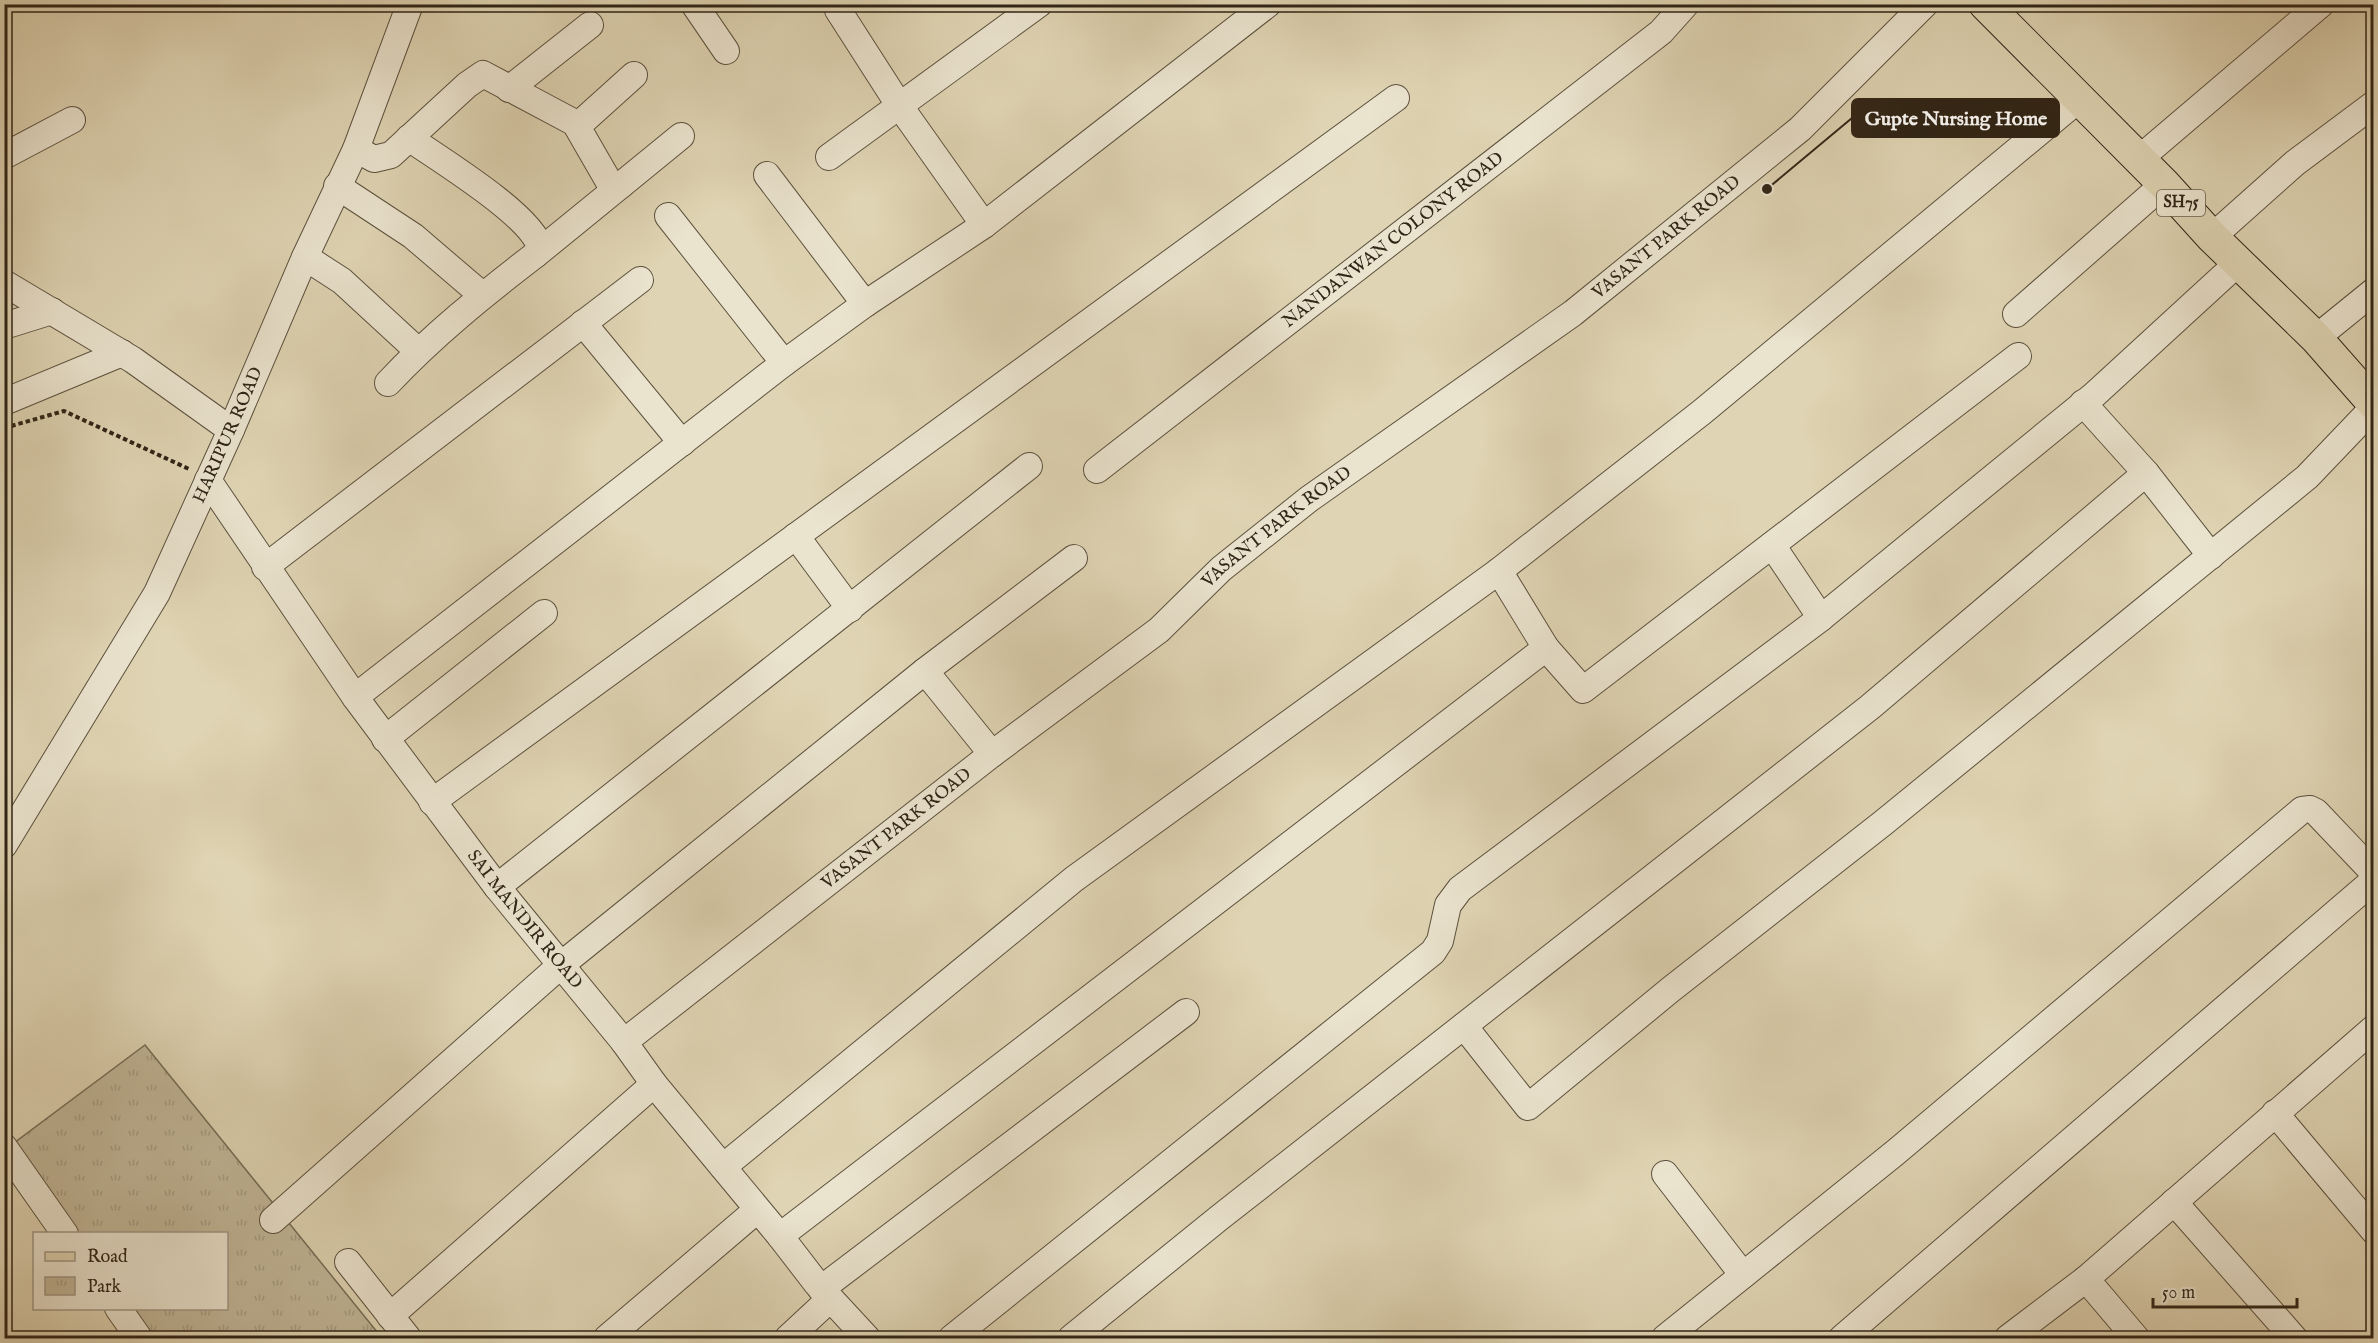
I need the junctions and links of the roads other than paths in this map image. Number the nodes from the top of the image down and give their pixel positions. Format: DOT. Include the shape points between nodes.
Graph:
graph roads {
  1 [pos="410,4"];
  2 [pos="694,4"];
  3 [pos="837,4"];
  4 [pos="1039,4"];
  5 [pos="1268,4"];
  6 [pos="1686,4"];
  7 [pos="1925,4"];
  8 [pos="1985,4"];
  9 [pos="2321,4"];
  10 [pos="590,25"];
  11 [pos="726,51"];
  12 [pos="634,75"];
  13 [pos="509,89"];
  14 [pos="1396,98"];
  15 [pos="2079,99"];
  16 [pos="2373,104"];
  17 [pos="899,105"];
  18 [pos="72,120"];
  19 [pos="575,123"];
  20 [pos="681,136"];
  21 [pos="409,138"];
  22 [pos="356,149"];
  23 [pos="4,156"];
  24 [pos="830,157"];
  25 [pos="2139,159"];
  26 [pos="767,175"];
  27 [pos="2164,184"];
  28 [pos="621,185"];
  29 [pos="337,186"];
  30 [pos="668,216"];
  31 [pos="984,225"];
  32 [pos="2212,237"];
  33 [pos="535,255"];
  34 [pos="305,257"];
  35 [pos="2239,262"];
  36 [pos="640,280"];
  37 [pos="4,284"];
  38 [pos="2373,291"];
  39 [pos="482,295"];
  40 [pos="865,304"];
  41 [pos="52,312"];
  42 [pos="2016,314"];
  43 [pos="583,323"];
  44 [pos="4,326"];
  45 [pos="2316,338"];
  46 [pos="418,351"];
  47 [pos="122,353"];
  48 [pos="2018,356"];
  49 [pos="784,363"];
  50 [pos="388,383"];
  51 [pos="4,402"];
  52 [pos="2084,403"];
  53 [pos="2373,406"];
  54 [pos="231,430"];
  55 [pos="682,443"];
  56 [pos="1029,466"];
  57 [pos="1096,470"];
  58 [pos="2146,474"];
  59 [pos="203,476"];
  60 [pos="796,536"];
  61 [pos="1772,545"];
  62 [pos="2211,556"];
  63 [pos="1074,558"];
  64 [pos="266,567"];
  65 [pos="1499,571"];
  66 [pos="850,609"];
  67 [pos="544,613"];
  68 [pos="1821,618"];
  69 [pos="1546,648"];
  70 [pos="925,671"];
  71 [pos="355,697"];
  72 [pos="386,739"];
  73 [pos="992,754"];
  74 [pos="432,802"];
  75 [pos="4,845"];
  76 [pos="2373,873"];
  77 [pos="2373,880"];
  78 [pos="497,887"];
  79 [pos="561,965"];
  80 [pos="1186,1012"];
  81 [pos="1464,1026"];
  82 [pos="2371,1034"];
  83 [pos="624,1042"];
  84 [pos="654,1084"];
  85 [pos="2275,1113"];
  86 [pos="4,1147"];
  87 [pos="723,1167"];
  88 [pos="1665,1174"];
  89 [pos="2174,1202"];
  90 [pos="757,1210"];
  91 [pos="273,1220"];
  92 [pos="2373,1231"];
  93 [pos="64,1232"];
  94 [pos="780,1236"];
  95 [pos="348,1262"];
  96 [pos="1743,1275"];
  97 [pos="2086,1279"];
  98 [pos="826,1294"];
  99 [pos="119,1310"];
  100 [pos="390,1316"];
  101 [pos="138,1338"];
  102 [pos="408,1338"];
  103 [pos="607,1338"];
  104 [pos="788,1338"];
  105 [pos="867,1338"];
  106 [pos="952,1338"];
  107 [pos="1071,1338"];
  108 [pos="1665,1338"];
  109 [pos="1842,1338"];
  110 [pos="2008,1338"];
  111 [pos="2136,1338"];
  112 [pos="2294,1338"];
  1 -- 22 [label="street, HARIPUR ROAD"];
  2 -- 11 [label="street"];
  3 -- 17 [label="street"];
  4 -- 17 [label="street"];
  5 -- 31 [label="street"];
  6 -- 57 [label="street, NANDANWAN COLONY ROAD" via="1652,39"];
  7 -- 73 [label="street, VASANT PARK ROAD" via="1800,129 1573,313 1309,499 1221,569 1159,630"];
  8 -- 15 [label="main road, SH75"];
  9 -- 25 [label="street"];
  10 -- 13 [label="street"];
  12 -- 19 [label="street"];
  13 -- 19 [label="street"];
  13 -- 21 [label="street" via="483,74"];
  14 -- 60 [label="street"];
  15 -- 25 [label="main road, SH75"];
  15 -- 65 [label="street" via="1702,412"];
  16 -- 32 [label="street" via="2295,163"];
  17 -- 24 [label="street"];
  17 -- 31 [label="street"];
  18 -- 23 [label="street"];
  19 -- 28 [label="street" via="609,182"];
  20 -- 28 [label="street"];
  21 -- 22 [label="street" via="382,159"];
  21 -- 33 [label="street" via="508,208 538,240 540,248"];
  22 -- 29 [label="street, HARIPUR ROAD"];
  25 -- 27 [label="main road, SH75"];
  26 -- 40 [label="street"];
  27 -- 32 [label="main road, SH75"];
  27 -- 42 [label="street"];
  28 -- 33 [label="street"];
  29 -- 34 [label="street, HARIPUR ROAD"];
  29 -- 39 [label="street" via="413,236"];
  30 -- 49 [label="street"];
  31 -- 40 [label="street"];
  32 -- 35 [label="main road, SH75"];
  33 -- 39 [label="street"];
  34 -- 46 [label="street" via="342,281"];
  34 -- 54 [label="street, HARIPUR ROAD"];
  35 -- 45 [label="main road, SH75"];
  35 -- 52 [label="street"];
  36 -- 43 [label="street"];
  37 -- 41 [label="street"];
  38 -- 45 [label="street"];
  39 -- 46 [label="street"];
  40 -- 49 [label="street"];
  41 -- 44 [label="street"];
  41 -- 47 [label="street"];
  43 -- 55 [label="street"];
  43 -- 64 [label="street"];
  45 -- 53 [label="main road, SH75"];
  46 -- 50 [label="street"];
  47 -- 51 [label="street"];
  47 -- 54 [label="street"];
  48 -- 61 [label="street"];
  49 -- 55 [label="street"];
  52 -- 58 [label="street"];
  52 -- 68 [label="street"];
  53 -- 62 [label="street" via="2307,477"];
  54 -- 59 [label="street, HARIPUR ROAD"];
  55 -- 71 [label="street"];
  56 -- 66 [label="street"];
  58 -- 62 [label="street"];
  58 -- 81 [label="street" via="1870,707"];
  59 -- 64 [label="street, SAI MANDIR ROAD"];
  59 -- 75 [label="street, HARIPUR ROAD" via="157,593"];
  60 -- 66 [label="street"];
  60 -- 74 [label="street"];
  61 -- 68 [label="street"];
  61 -- 69 [label="street" via="1583,690"];
  62 -- 81 [label="street" via="1528,1107"];
  63 -- 70 [label="street"];
  64 -- 71 [label="street, SAI MANDIR ROAD"];
  65 -- 69 [label="street"];
  65 -- 87 [label="street" via="1074,879"];
  66 -- 78 [label="street"];
  67 -- 72 [label="street"];
  68 -- 106 [label="street" via="1460,889 1448,905 1440,941 1432,952"];
  69 -- 94 [label="street"];
  70 -- 73 [label="street"];
  70 -- 79 [label="street"];
  71 -- 72 [label="street, SAI MANDIR ROAD"];
  72 -- 74 [label="street, SAI MANDIR ROAD"];
  73 -- 83 [label="street, VASANT PARK ROAD"];
  74 -- 78 [label="street, SAI MANDIR ROAD"];
  76 -- 96 [label="street" via="2316,812 2302,810 1896,1152"];
  77 -- 109 [label="street"];
  78 -- 79 [label="street, SAI MANDIR ROAD"];
  79 -- 83 [label="street, SAI MANDIR ROAD"];
  79 -- 91 [label="street"];
  80 -- 98 [label="street"];
  81 -- 107 [label="street"];
  82 -- 85 [label="street"];
  83 -- 84 [label="street, SAI MANDIR ROAD"];
  84 -- 87 [label="street, SAI MANDIR ROAD"];
  84 -- 100 [label="street"];
  85 -- 89 [label="street"];
  85 -- 92 [label="street"];
  86 -- 93 [label="street"];
  87 -- 90 [label="street, SAI MANDIR ROAD"];
  88 -- 96 [label="street"];
  89 -- 97 [label="street"];
  89 -- 112 [label="street"];
  90 -- 94 [label="street, SAI MANDIR ROAD"];
  90 -- 103 [label="street"];
  94 -- 98 [label="street, SAI MANDIR ROAD"];
  95 -- 100 [label="street"];
  96 -- 108 [label="street"];
  97 -- 110 [label="street"];
  97 -- 111 [label="street"];
  98 -- 104 [label="street"];
  98 -- 105 [label="street, SAI MANDIR ROAD"];
  99 -- 101 [label="street"];
  100 -- 102 [label="street"];
}
